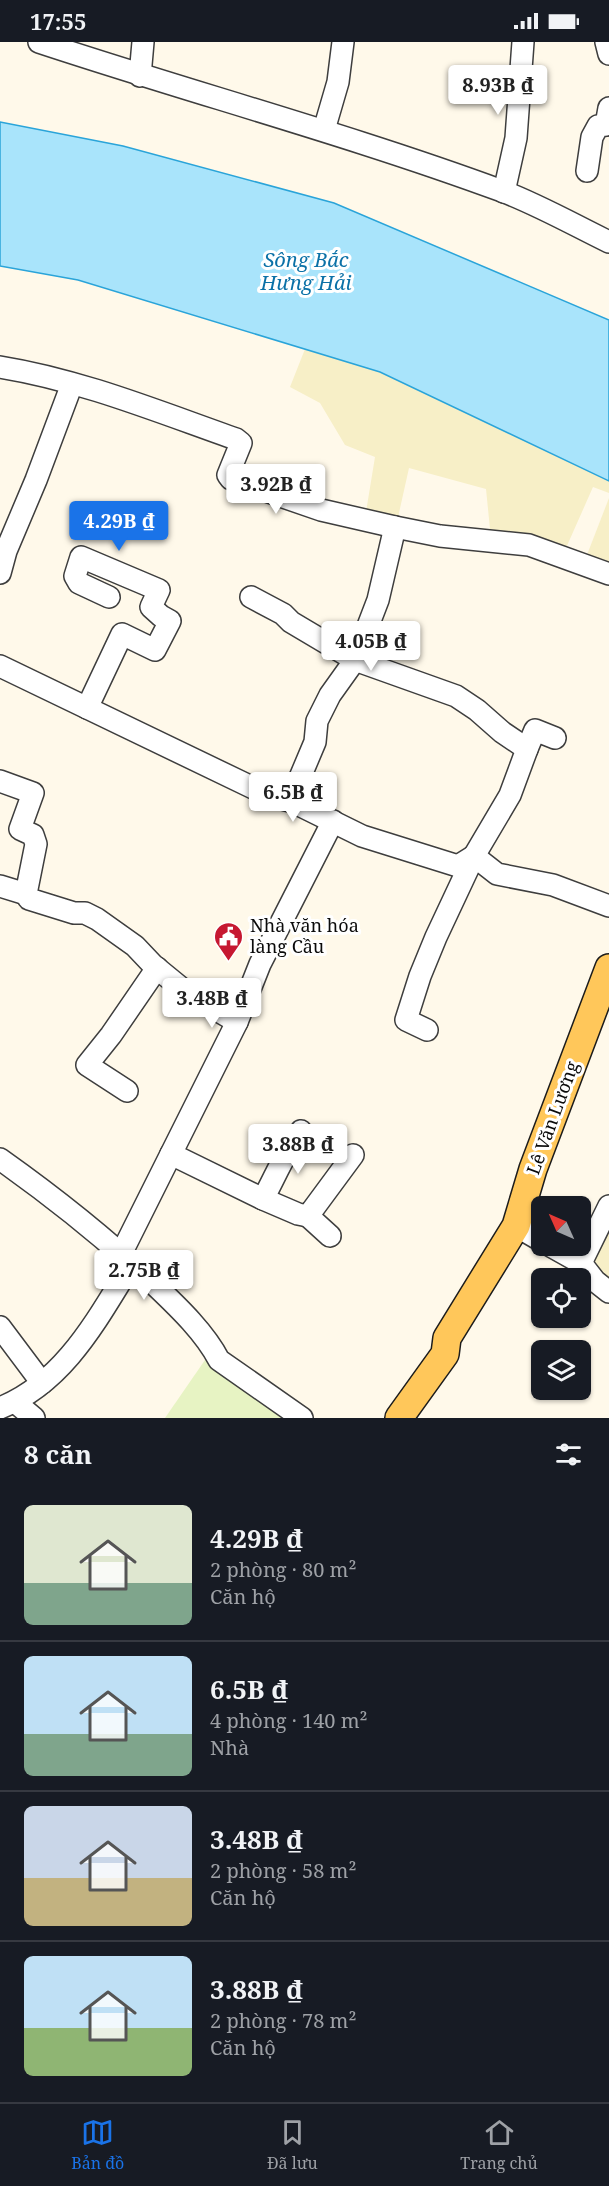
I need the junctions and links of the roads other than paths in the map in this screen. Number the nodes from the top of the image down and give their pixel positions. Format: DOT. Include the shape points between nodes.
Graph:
graph roads {
  1 [pos="39,42"];
  2 [pos="143,42"];
  3 [pos="343,42"];
  4 [pos="523,42"];
  5 [pos="606,42"];
  6 [pos="609,54"];
  7 [pos="140,76"];
  8 [pos="609,108"];
  9 [pos="324,130"];
  10 [pos="587,171"];
  11 [pos="504,192"];
  12 [pos="609,242"];
  13 [pos="0,367"];
  14 [pos="72,384"];
  15 [pos="395,527"];
  16 [pos="0,573"];
  17 [pos="609,574"];
  18 [pos="109,597"];
  19 [pos="250,597"];
  20 [pos="355,660"];
  21 [pos="0,666"];
  22 [pos="87,708"];
  23 [pos="555,738"];
  24 [pos="527,749"];
  25 [pos="0,781"];
  26 [pos="293,802"];
  27 [pos="333,821"];
  28 [pos="474,856"];
  29 [pos="0,886"];
  30 [pos="26,894"];
  31 [pos="609,906"];
  32 [pos="157,968"];
  33 [pos="609,968"];
  34 [pos="237,1022"];
  35 [pos="427,1030"];
  36 [pos="127,1091"];
  37 [pos="301,1131"];
  38 [pos="171,1154"];
  39 [pos="353,1155"];
  40 [pos="0,1159"];
  41 [pos="263,1199"];
  42 [pos="609,1206"];
  43 [pos="308,1216"];
  44 [pos="516,1226"];
  45 [pos="531,1235"];
  46 [pos="330,1236"];
  47 [pos="569,1256"];
  48 [pos="127,1258"];
  49 [pos="581,1263"];
  50 [pos="609,1292"];
  51 [pos="0,1327"];
  52 [pos="42,1383"];
  53 [pos="8,1405"];
  54 [pos="34,1418"];
  55 [pos="302,1418"];
  56 [pos="399,1418"];
  1 -- 7 [label="street"];
  2 -- 7 [label="street"];
  3 -- 9 [label="street" via="338,81"];
  4 -- 11 [label="street" via="516,138"];
  5 -- 6 [label="street"];
  7 -- 9 [label="street"];
  8 -- 10 [label="street" via="606,125 598,126 592,137"];
  9 -- 11 [label="street"];
  11 -- 12 [label="street"];
  13 -- 14 [label="street" via="40,373"];
  14 -- 15 [label="street" via="236,439 241,443 228,476 231,479 321,510"];
  14 -- 16 [label="street"];
  15 -- 17 [label="street" via="529,545"];
  15 -- 20 [label="street" via="378,600"];
  18 -- 22 [label="street" via="79,583 75,576 81,556 159,590 151,607 170,621 156,650 122,634"];
  19 -- 20 [label="street"];
  20 -- 24 [label="street" via="456,696"];
  20 -- 26 [label="street" via="317,721 315,742"];
  21 -- 22 [label="street"];
  22 -- 26 [label="street" via="270,796"];
  23 -- 24 [label="street" via="535,730"];
  24 -- 28 [label="street" via="510,795"];
  25 -- 30 [label="street" via="33,793 20,829 33,836 36,844"];
  26 -- 27 [label="street"];
  27 -- 28 [label="street" via="362,836 458,866"];
  27 -- 34 [label="street" via="260,964"];
  28 -- 31 [label="street" via="497,874 554,885"];
  28 -- 35 [label="street" via="420,976 406,1020"];
  29 -- 30 [label="street"];
  30 -- 32 [label="street" via="29,899 97,920 135,946"];
  32 -- 34 [label="street" via="186,992"];
  32 -- 36 [label="street" via="87,1065"];
  33 -- 44 [label="main road, Lê Văn Lương" via="533,1169"];
  34 -- 38 [label="street"];
  37 -- 41 [label="street" via="283,1157"];
  38 -- 41 [label="street"];
  38 -- 48 [label="street"];
  39 -- 43 [label="street"];
  40 -- 48 [label="street"];
  41 -- 43 [label="street"];
  42 -- 49 [label="street"];
  43 -- 46 [label="street"];
  44 -- 45 [label="street"];
  44 -- 56 [label="main road, Lê Văn Lương" via="447,1338 445,1354"];
  47 -- 49 [label="street"];
  48 -- 52 [label="street" via="87,1335"];
  48 -- 55 [label="street" via="178,1307 219,1360"];
  49 -- 50 [label="street"];
  51 -- 52 [label="street"];
  52 -- 53 [label="street"];
  53 -- 54 [label="street"];
}
